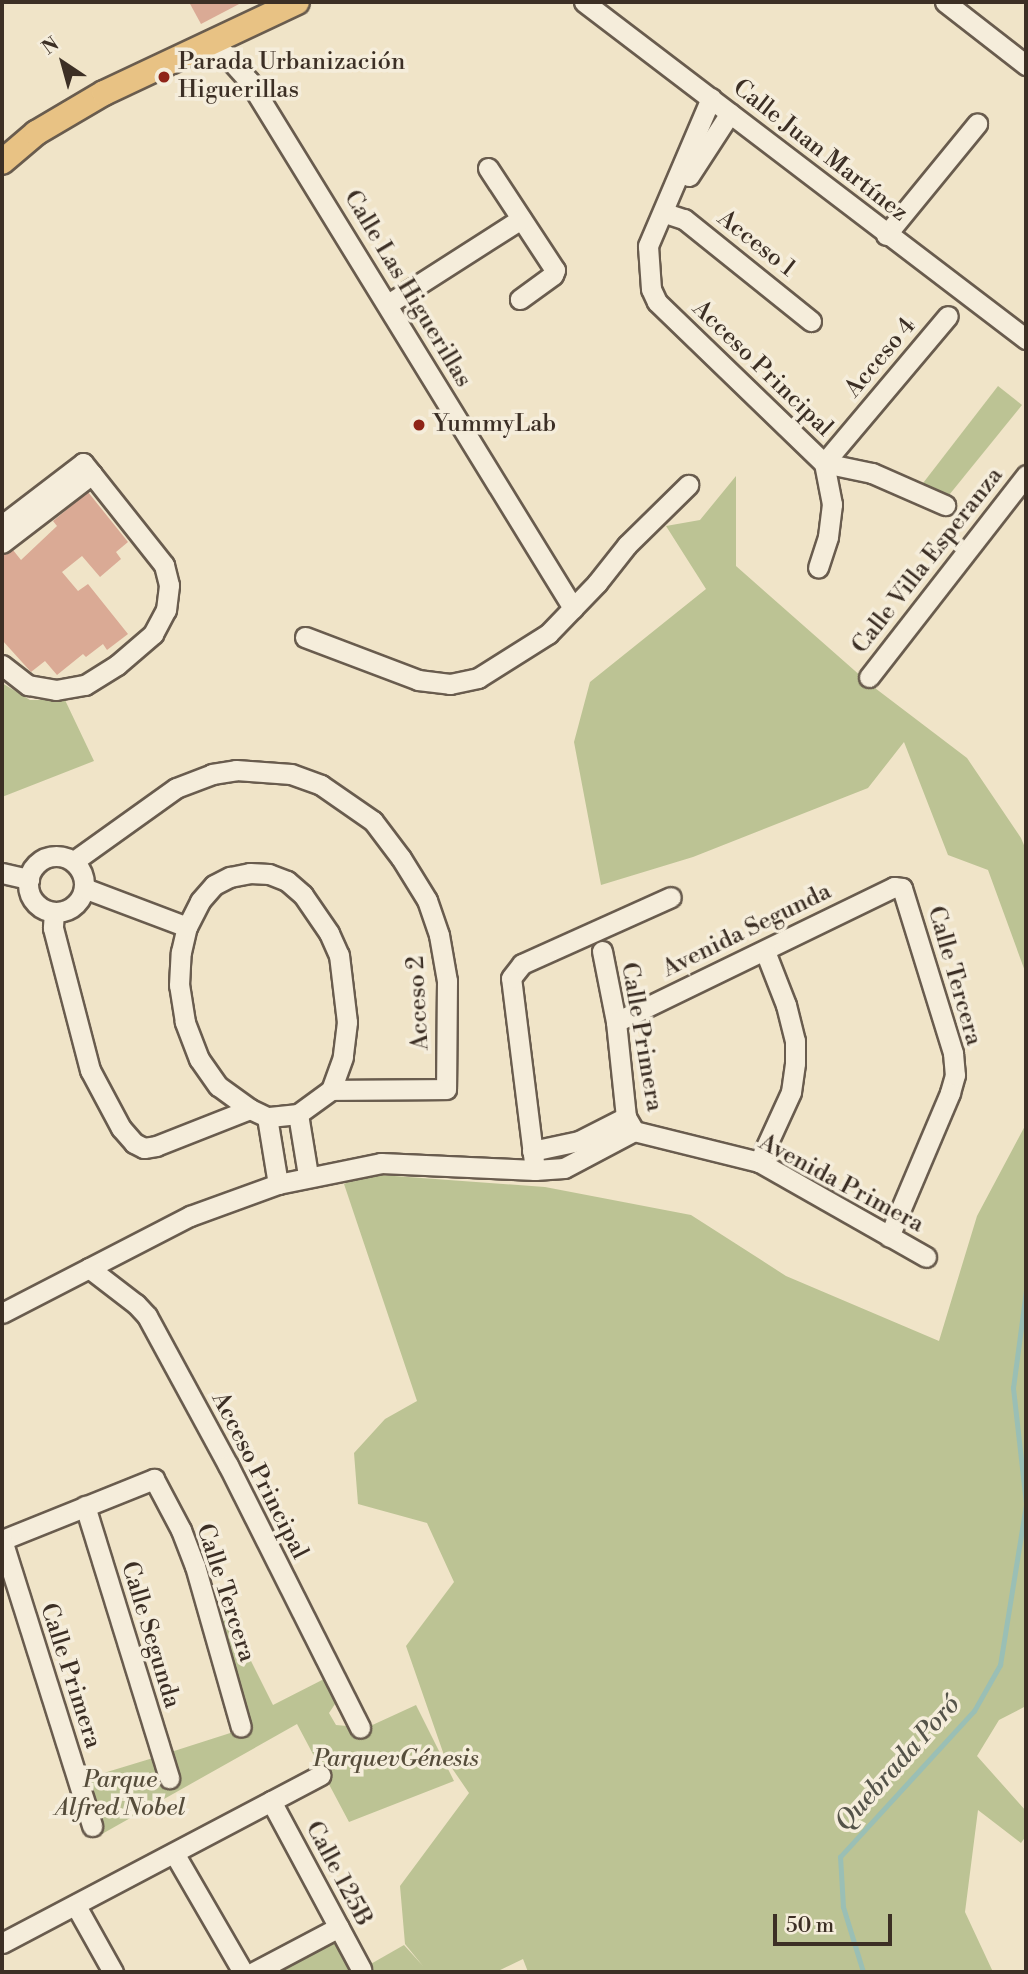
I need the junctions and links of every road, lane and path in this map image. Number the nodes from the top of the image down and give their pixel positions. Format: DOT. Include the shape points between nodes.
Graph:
graph roads {
  1 [pos="297,2"];
  2 [pos="945,2"];
  3 [pos="593,4"];
  4 [pos="212,40"];
  5 [pos="1026,65"];
  6 [pos="711,98"];
  7 [pos="730,113"];
  8 [pos="977,124"];
  9 [pos="2,162"];
  10 [pos="488,168"];
  11 [pos="665,213"];
  12 [pos="521,219"];
  13 [pos="886,234"];
  14 [pos="520,299"];
  15 [pos="388,304"];
  16 [pos="948,316"];
  17 [pos="811,321"];
  18 [pos="1026,339"];
  19 [pos="824,463"];
  20 [pos="92,474"];
  21 [pos="1026,475"];
  22 [pos="688,485"];
  23 [pos="945,505"];
  24 [pos="2,525"];
  25 [pos="2,543"];
  26 [pos="818,567"];
  27 [pos="573,608"];
  28 [pos="305,637"];
  29 [pos="2,665"];
  30 [pos="869,677"];
  31 [pos="74,861"];
  32 [pos="2,873"];
  33 [pos="29,878"];
  34 [pos="899,886"];
  35 [pos="84,888"];
  36 [pos="671,897"];
  37 [pos="54,912"];
  38 [pos="187,927"];
  39 [pos="602,951"];
  40 [pos="765,951"];
  41 [pos="615,1022"];
  42 [pos="331,1090"];
  43 [pos="259,1113"];
  44 [pos="298,1114"];
  45 [pos="630,1124"];
  46 [pos="534,1160"];
  47 [pos="759,1162"];
  48 [pos="308,1175"];
  49 [pos="278,1184"];
  50 [pos="889,1237"];
  51 [pos="926,1257"];
  52 [pos="89,1268"];
  53 [pos="2,1313"];
  54 [pos="85,1506"];
  55 [pos="2,1540"];
  56 [pos="242,1727"];
  57 [pos="360,1728"];
  58 [pos="320,1775"];
  59 [pos="169,1778"];
  60 [pos="271,1801"];
  61 [pos="92,1826"];
  62 [pos="174,1853"];
  63 [pos="76,1906"];
  64 [pos="339,1927"];
  65 [pos="2,1943"];
  66 [pos="361,1969"];
  67 [pos="113,1972"];
  68 [pos="243,1972"];
  69 [pos="254,1972"];
  1 -- 4 [label="main road"];
  2 -- 5 [label="street"];
  3 -- 6 [label="street, Calle Juan Martínez"];
  4 -- 9 [label="main road" via="65,115"];
  4 -- 15 [label="street, Calle Las Higuerillas" via="249,81"];
  6 -- 7 [label="street, Calle Juan Martínez"];
  6 -- 11 [label="street, Acceso Principal"];
  7 -- 11 [label="street, Acceso Principal"];
  7 -- 13 [label="street, Calle Juan Martínez"];
  8 -- 13 [label="street"];
  10 -- 12 [label="street"];
  11 -- 17 [label="street, Acceso 1" via="684,219"];
  11 -- 19 [label="street, Acceso Principal" via="649,246 657,302"];
  12 -- 14 [label="street" via="555,270"];
  12 -- 15 [label="street"];
  13 -- 18 [label="street, Calle Juan Martínez"];
  15 -- 27 [label="street, Calle Las Higuerillas"];
  16 -- 19 [label="street, Acceso 4"];
  19 -- 23 [label="street" via="870,473"];
  19 -- 26 [label="street, Acceso Principal" via="832,504"];
  20 -- 24 [label="street" via="83,463"];
  20 -- 25 [label="street"];
  20 -- 29 [label="street" via="164,565 169,585 166,610 153,635 85,685 56,690 28,685"];
  21 -- 30 [label="street, Calle Villa Esperanza"];
  22 -- 27 [label="street" via="627,545"];
  27 -- 28 [label="street" via="520,654 478,678 450,684 418,680"];
  31 -- 33 [label="street" via="46,857"];
  31 -- 35 [label="street" via="83,873"];
  31 -- 42 [label="street, Acceso 2" via="176,788 236,770 291,774 321,785 373,821 427,900 439,935 447,981 446,1089"];
  32 -- 33 [label="street"];
  33 -- 37 [label="street" via="31,897"];
  34 -- 40 [label="street, Avenida Segunda"];
  34 -- 50 [label="street, Calle Tercera" via="937,995 955,1075"];
  35 -- 37 [label="street" via="77,903"];
  35 -- 38 [label="street"];
  36 -- 46 [label="street" via="515,970 511,978"];
  37 -- 43 [label="street" via="53,928 90,1070 134,1143 144,1148 156,1146"];
  38 -- 42 [label="street" via="200,901 214,885 230,877 269,874 287,881 303,895 329,933 346,989 343,1057"];
  38 -- 43 [label="street" via="179,985 185,1023 199,1059 218,1086"];
  39 -- 41 [label="street, Calle Primera"];
  40 -- 41 [label="street, Avenida Segunda"];
  40 -- 47 [label="street" via="786,1005 795,1063 791,1092"];
  41 -- 45 [label="street, Calle Primera"];
  42 -- 44 [label="street"];
  43 -- 44 [label="street"];
  43 -- 49 [label="street"];
  44 -- 48 [label="street"];
  45 -- 46 [label="street" via="575,1164 564,1168"];
  45 -- 47 [label="street, Avenida Primera"];
  46 -- 48 [label="street" via="381,1163"];
  47 -- 50 [label="street, Avenida Primera"];
  48 -- 49 [label="street"];
  49 -- 52 [label="street" via="190,1216"];
  50 -- 51 [label="street, Avenida Primera"];
  52 -- 53 [label="street"];
  52 -- 57 [label="street, Acceso Principal" via="147,1316 228,1465"];
  54 -- 55 [label="street"];
  54 -- 56 [label="street, Calle Tercera" via="154,1479 195,1566"];
  54 -- 59 [label="street, Calle Segunda"];
  55 -- 61 [label="street, Calle Primera"];
  58 -- 60 [label="street"];
  60 -- 62 [label="street"];
  60 -- 64 [label="street, Calle 125B"];
  62 -- 63 [label="street"];
  62 -- 68 [label="street"];
  63 -- 65 [label="street"];
  63 -- 67 [label="street"];
  64 -- 66 [label="street, Calle 125B"];
  64 -- 69 [label="street"];
}
